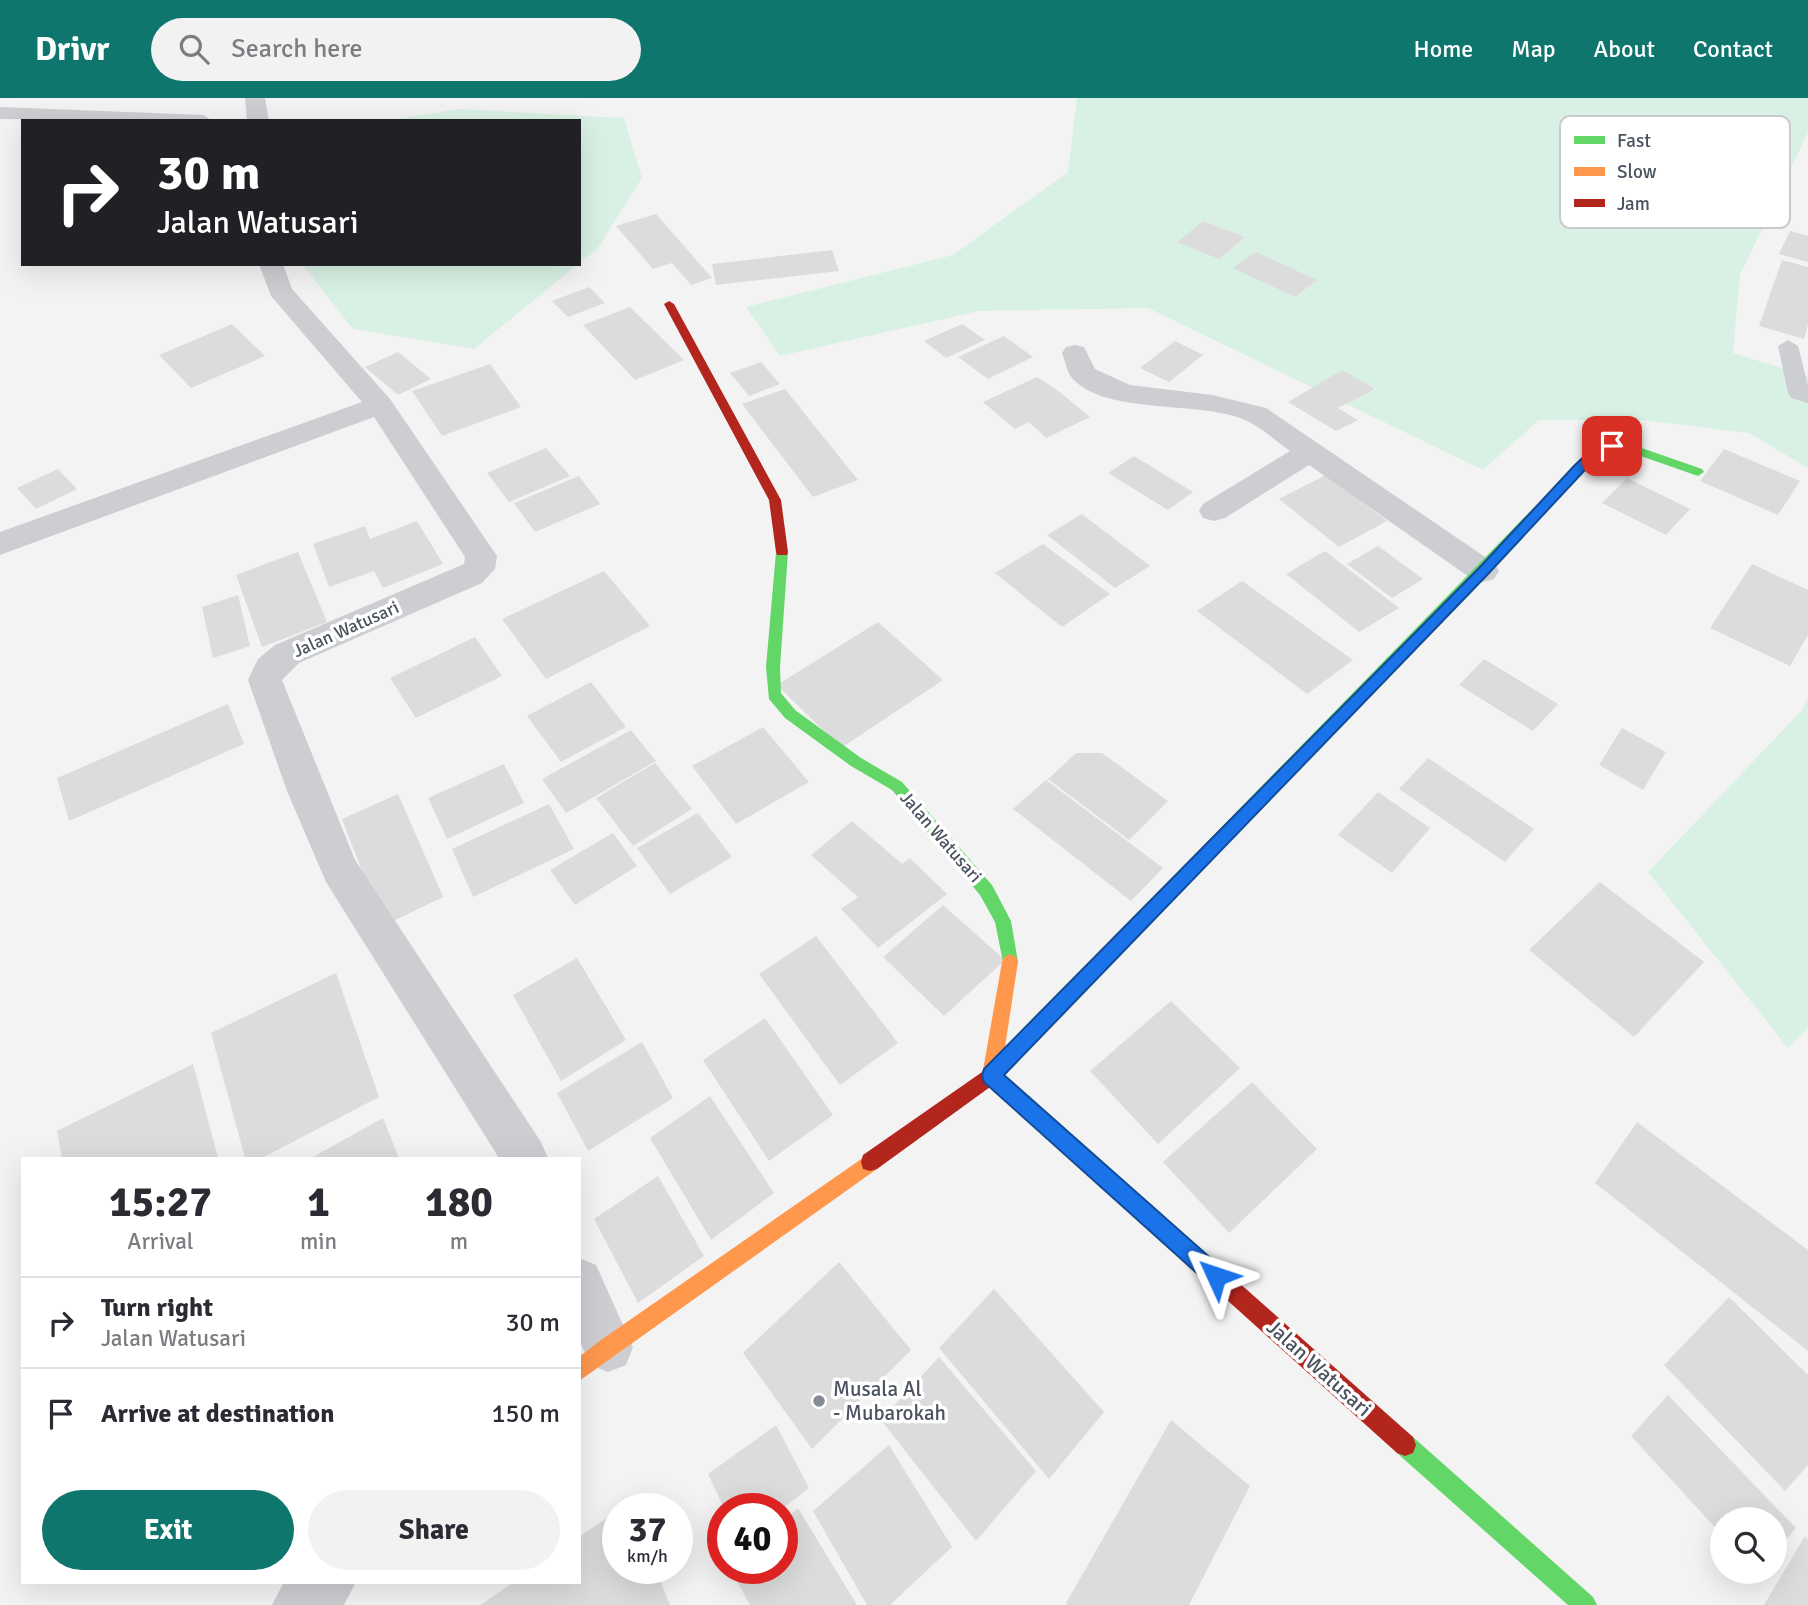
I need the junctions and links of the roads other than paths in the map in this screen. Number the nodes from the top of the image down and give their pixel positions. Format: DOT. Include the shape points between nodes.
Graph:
graph roads {
  1 [pos="255,98"];
  2 [pos="0,113"];
  3 [pos="152,119"];
  4 [pos="258,119"];
  5 [pos="272,266"];
  6 [pos="669,304"];
  7 [pos="1788,346"];
  8 [pos="1075,353"];
  9 [pos="1808,396"];
  10 [pos="380,405"];
  11 [pos="1309,452"];
  12 [pos="1698,472"];
  13 [pos="1214,511"];
  14 [pos="0,544"];
  15 [pos="1483,571"];
  16 [pos="991,1076"];
  17 [pos="524,1157"];
  18 [pos="581,1292"];
  19 [pos="594,1359"];
  20 [pos="326,1584"];
  21 [pos="300,1605"];
  22 [pos="1585,1605"];
  1 -- 4 [label="street"];
  2 -- 3 [label="street"];
  5 -- 10 [label="street, Jalan Watusari" via="280,291"];
  6 -- 16 [label="street, Jalan Watusari" via="775,500 783,541 774,695 790,714 897,786 986,890 1003,921 1010,964"];
  7 -- 9 [label="lane" via="1799,393"];
  8 -- 11 [label="street" via="1083,374 1117,392 1235,406 1256,414"];
  10 -- 14 [label="street"];
  10 -- 17 [label="street, Jalan Watusari" via="481,556 481,564 471,575 287,654 270,668 265,680 340,870"];
  11 -- 13 [label="street"];
  11 -- 15 [label="street"];
  12 -- 15 [label="street" via="1635,450 1598,449"];
  15 -- 16 [label="street"];
  16 -- 19 [label="street"];
  16 -- 22 [label="street, Jalan Watusari"];
  18 -- 19 [label="street"];
  20 -- 21 [label="street"];
}
